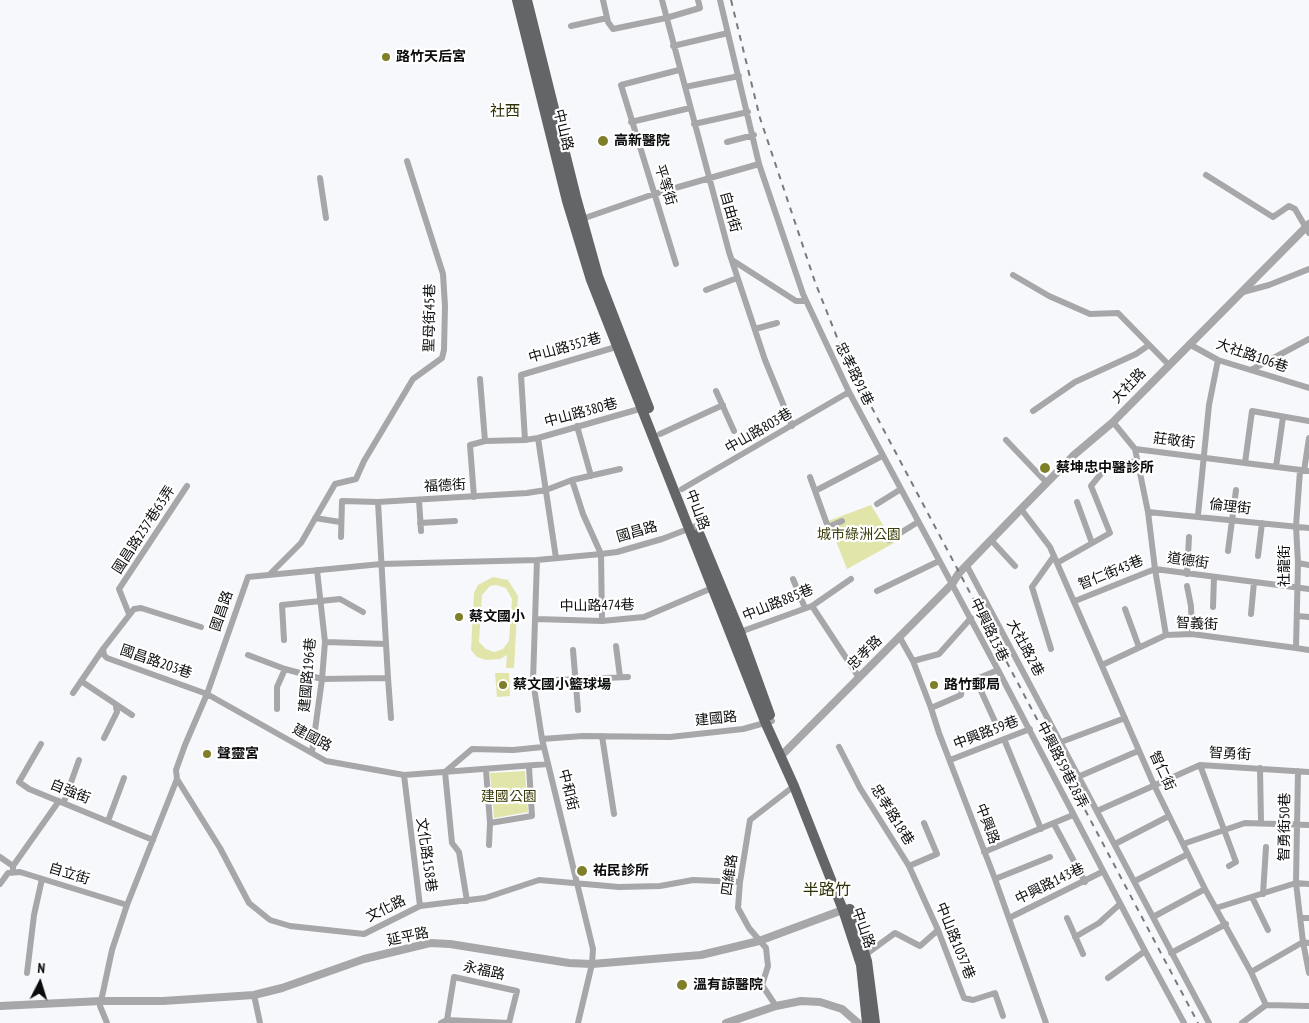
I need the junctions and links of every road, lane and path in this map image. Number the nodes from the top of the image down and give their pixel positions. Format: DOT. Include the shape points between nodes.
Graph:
graph roads {
  1 [pos="517,0"];
  2 [pos="527,0"];
  3 [pos="602,0"];
  4 [pos="662,0"];
  5 [pos="698,0"];
  6 [pos="720,0"];
  7 [pos="607,18"];
  8 [pos="666,18"];
  9 [pos="571,26"];
  10 [pos="728,33"];
  11 [pos="673,46"];
  12 [pos="680,70"];
  13 [pos="739,76"];
  14 [pos="685,87"];
  15 [pos="690,108"];
  16 [pos="748,112"];
  17 [pos="631,122"];
  18 [pos="694,124"];
  19 [pos="754,135"];
  20 [pos="727,142"];
  21 [pos="407,161"];
  22 [pos="759,164"];
  23 [pos="1206,175"];
  24 [pos="320,178"];
  25 [pos="708,179"];
  26 [pos="654,194"];
  27 [pos="326,218"];
  28 [pos="577,221"];
  29 [pos="1308,228"];
  30 [pos="731,260"];
  31 [pos="676,264"];
  32 [pos="1309,269"];
  33 [pos="1013,275"];
  34 [pos="738,278"];
  35 [pos="706,290"];
  36 [pos="1239,293"];
  37 [pos="806,300"];
  38 [pos="777,323"];
  39 [pos="755,329"];
  40 [pos="1309,339"];
  41 [pos="1189,344"];
  42 [pos="1149,345"];
  43 [pos="616,347"];
  44 [pos="1218,360"];
  45 [pos="1168,364"];
  46 [pos="1251,370"];
  47 [pos="480,379"];
  48 [pos="1309,388"];
  49 [pos="716,391"];
  50 [pos="848,392"];
  51 [pos="723,405"];
  52 [pos="643,408"];
  53 [pos="1033,411"];
  54 [pos="1283,417"];
  55 [pos="1113,422"];
  56 [pos="1309,422"];
  57 [pos="576,426"];
  58 [pos="792,426"];
  59 [pos="734,431"];
  60 [pos="660,434"];
  61 [pos="538,438"];
  62 [pos="1309,438"];
  63 [pos="524,440"];
  64 [pos="1006,440"];
  65 [pos="485,441"];
  66 [pos="1134,449"];
  67 [pos="882,456"];
  68 [pos="1202,457"];
  69 [pos="1137,461"];
  70 [pos="1245,463"];
  71 [pos="1276,467"];
  72 [pos="620,469"];
  73 [pos="1305,471"];
  74 [pos="591,476"];
  75 [pos="810,477"];
  76 [pos="572,480"];
  77 [pos="1047,483"];
  78 [pos="187,486"];
  79 [pos="682,489"];
  80 [pos="901,489"];
  81 [pos="546,490"];
  82 [pos="817,490"];
  83 [pos="1236,490"];
  84 [pos="474,497"];
  85 [pos="419,500"];
  86 [pos="378,502"];
  87 [pos="1078,502"];
  88 [pos="877,504"];
  89 [pos="1021,509"];
  90 [pos="1148,512"];
  91 [pos="1198,515"];
  92 [pos="315,518"];
  93 [pos="1232,520"];
  94 [pos="454,521"];
  95 [pos="842,521"];
  96 [pos="340,522"];
  97 [pos="918,522"];
  98 [pos="420,523"];
  99 [pos="1262,523"];
  100 [pos="1296,526"];
  101 [pos="693,527"];
  102 [pos="1309,528"];
  103 [pos="421,531"];
  104 [pos="341,537"];
  105 [pos="1189,537"];
  106 [pos="888,540"];
  107 [pos="991,540"];
  108 [pos="1092,544"];
  109 [pos="1228,551"];
  110 [pos="601,554"];
  111 [pos="1054,556"];
  112 [pos="1258,556"];
  113 [pos="556,558"];
  114 [pos="537,560"];
  115 [pos="939,561"];
  116 [pos="1057,563"];
  117 [pos="1298,563"];
  118 [pos="381,564"];
  119 [pos="1309,565"];
  120 [pos="967,566"];
  121 [pos="1015,566"];
  122 [pos="1155,569"];
  123 [pos="317,570"];
  124 [pos="1186,574"];
  125 [pos="269,575"];
  126 [pos="1214,578"];
  127 [pos="793,579"];
  128 [pos="851,579"];
  129 [pos="1254,582"];
  130 [pos="952,584"];
  131 [pos="1187,586"];
  132 [pos="712,588"];
  133 [pos="1297,588"];
  134 [pos="1309,589"];
  135 [pos="877,592"];
  136 [pos="1075,601"];
  137 [pos="320,602"];
  138 [pos="809,607"];
  139 [pos="1212,607"];
  140 [pos="1125,609"];
  141 [pos="363,612"];
  142 [pos="129,614"];
  143 [pos="1250,614"];
  144 [pos="1297,616"];
  145 [pos="1309,617"];
  146 [pos="971,618"];
  147 [pos="536,619"];
  148 [pos="602,621"];
  149 [pos="201,627"];
  150 [pos="740,632"];
  151 [pos="1192,634"];
  152 [pos="899,636"];
  153 [pos="1166,636"];
  154 [pos="284,640"];
  155 [pos="325,642"];
  156 [pos="386,644"];
  157 [pos="616,646"];
  158 [pos="1139,647"];
  159 [pos="1296,648"];
  160 [pos="103,649"];
  161 [pos="1051,649"];
  162 [pos="574,650"];
  163 [pos="1309,650"];
  164 [pos="248,655"];
  165 [pos="913,661"];
  166 [pos="1102,665"];
  167 [pos="285,669"];
  168 [pos="998,670"];
  169 [pos="858,676"];
  170 [pos="388,678"];
  171 [pos="322,679"];
  172 [pos="574,680"];
  173 [pos="976,680"];
  174 [pos="81,681"];
  175 [pos="533,681"];
  176 [pos="73,693"];
  177 [pos="207,694"];
  178 [pos="116,707"];
  179 [pos="932,708"];
  180 [pos="277,709"];
  181 [pos="578,710"];
  182 [pos="132,715"];
  183 [pos="391,718"];
  184 [pos="1124,718"];
  185 [pos="769,722"];
  186 [pos="997,726"];
  187 [pos="1030,729"];
  188 [pos="602,736"];
  189 [pos="104,738"];
  190 [pos="542,739"];
  191 [pos="1004,739"];
  192 [pos="1061,742"];
  193 [pos="41,744"];
  194 [pos="543,747"];
  195 [pos="839,747"];
  196 [pos="1138,751"];
  197 [pos="312,752"];
  198 [pos="782,755"];
  199 [pos="79,760"];
  200 [pos="950,760"];
  201 [pos="548,764"];
  202 [pos="1200,765"];
  203 [pos="529,767"];
  204 [pos="1260,768"];
  205 [pos="486,770"];
  206 [pos="1298,771"];
  207 [pos="445,772"];
  208 [pos="1309,772"];
  209 [pos="404,775"];
  210 [pos="1080,776"];
  211 [pos="124,778"];
  212 [pos="177,779"];
  213 [pos="1154,785"];
  214 [pos="794,786"];
  215 [pos="61,802"];
  216 [pos="1097,811"];
  217 [pos="614,814"];
  218 [pos="1074,815"];
  219 [pos="1168,816"];
  220 [pos="108,821"];
  221 [pos="1260,822"];
  222 [pos="490,823"];
  223 [pos="924,823"];
  224 [pos="1054,824"];
  225 [pos="1298,825"];
  226 [pos="1309,826"];
  227 [pos="1041,829"];
  228 [pos="1223,829"];
  229 [pos="153,840"];
  230 [pos="1115,844"];
  231 [pos="1183,844"];
  232 [pos="489,846"];
  233 [pos="1266,847"];
  234 [pos="984,852"];
  235 [pos="1188,854"];
  236 [pos="0,857"];
  237 [pos="1050,857"];
  238 [pos="909,866"];
  239 [pos="1229,866"];
  240 [pos="13,869"];
  241 [pos="1102,872"];
  242 [pos="42,879"];
  243 [pos="995,879"];
  244 [pos="1135,881"];
  245 [pos="740,882"];
  246 [pos="1085,882"];
  247 [pos="0,884"];
  248 [pos="1296,884"];
  249 [pos="1309,884"];
  250 [pos="578,885"];
  251 [pos="1205,889"];
  252 [pos="1263,894"];
  253 [pos="923,897"];
  254 [pos="1252,897"];
  255 [pos="467,901"];
  256 [pos="1120,904"];
  257 [pos="126,905"];
  258 [pos="420,906"];
  259 [pos="1216,908"];
  260 [pos="846,909"];
  261 [pos="1009,918"];
  262 [pos="1067,918"];
  263 [pos="1153,918"];
  264 [pos="1301,918"];
  265 [pos="1309,918"];
  266 [pos="1226,924"];
  267 [pos="938,930"];
  268 [pos="1268,930"];
  269 [pos="1075,936"];
  270 [pos="759,941"];
  271 [pos="1306,942"];
  272 [pos="1145,951"];
  273 [pos="1172,953"];
  274 [pos="1083,954"];
  275 [pos="865,955"];
  276 [pos="592,964"];
  277 [pos="27,972"];
  278 [pos="1252,972"];
  279 [pos="1309,973"];
  280 [pos="1108,978"];
  281 [pos="254,995"];
  282 [pos="101,1001"];
  283 [pos="1266,1005"];
  284 [pos="0,1006"];
  285 [pos="776,1006"];
  286 [pos="1309,1006"];
  287 [pos="1003,1016"];
  288 [pos="444,1022"];
  289 [pos="107,1023"];
  290 [pos="260,1023"];
  291 [pos="509,1023"];
  292 [pos="514,1023"];
  293 [pos="578,1023"];
  294 [pos="726,1023"];
  295 [pos="858,1023"];
  296 [pos="867,1023"];
  297 [pos="875,1023"];
  298 [pos="1046,1023"];
  299 [pos="1184,1023"];
  300 [pos="1209,1023"];
  301 [pos="1242,1023"];
  1 -- 28 [label="main road, 中山路"];
  2 -- 28 [label="main road, 中山路"];
  3 -- 7 [label="street"];
  4 -- 8 [label="street, 自由街"];
  5 -- 8 [label="street" via="700,8"];
  6 -- 10 [label="street, 忠孝路91巷"];
  7 -- 8 [label="street" via="613,29"];
  7 -- 9 [label="street"];
  8 -- 11 [label="street, 自由街"];
  10 -- 11 [label="street"];
  10 -- 13 [label="street, 忠孝路91巷"];
  11 -- 12 [label="street, 自由街"];
  12 -- 14 [label="street, 自由街"];
  12 -- 17 [label="street, 平等街" via="621,85"];
  13 -- 14 [label="street"];
  13 -- 16 [label="street, 忠孝路91巷"];
  14 -- 15 [label="street, 自由街"];
  15 -- 17 [label="street"];
  15 -- 18 [label="street, 自由街"];
  16 -- 18 [label="street"];
  16 -- 19 [label="street, 忠孝路91巷"];
  17 -- 26 [label="street, 平等街"];
  18 -- 25 [label="street, 自由街"];
  19 -- 20 [label="street"];
  19 -- 22 [label="street, 忠孝路91巷"];
  21 -- 92 [label="street, 聖母街45巷" via="443,274 442,358 413,379 356,479 335,484"];
  22 -- 25 [label="street"];
  22 -- 37 [label="street, 忠孝路91巷"];
  23 -- 29 [label="street" via="1273,217 1289,206 1295,209"];
  24 -- 27 [label="street"];
  25 -- 26 [label="street"];
  25 -- 30 [label="street, 自由街"];
  26 -- 28 [label="street"];
  26 -- 31 [label="street, 平等街"];
  28 -- 43 [label="main road, 中山路"];
  28 -- 60 [label="main road, 中山路"];
  29 -- 36 [label="street, 大社路"];
  30 -- 34 [label="street, 自由街"];
  30 -- 37 [label="street" via="796,301"];
  32 -- 36 [label="street"];
  33 -- 42 [label="street" via="1090,314 1118,313"];
  34 -- 35 [label="street"];
  34 -- 39 [label="street, 自由街"];
  36 -- 41 [label="street, 大社路"];
  37 -- 50 [label="street, 忠孝路91巷"];
  38 -- 39 [label="street"];
  39 -- 58 [label="street, 自由街"];
  40 -- 46 [label="street"];
  41 -- 44 [label="street, 大社路106巷"];
  41 -- 45 [label="street, 大社路"];
  42 -- 45 [label="street"];
  42 -- 53 [label="street" via="1075,382"];
  43 -- 52 [label="main road, 中山路"];
  43 -- 63 [label="street, 中山路352巷" via="522,375"];
  44 -- 46 [label="street, 大社路106巷"];
  44 -- 68 [label="street"];
  45 -- 55 [label="street, 大社路"];
  46 -- 48 [label="street, 大社路106巷"];
  47 -- 65 [label="street"];
  49 -- 51 [label="street"];
  50 -- 58 [label="street, 中山路803巷"];
  50 -- 67 [label="street, 忠孝路91巷"];
  51 -- 59 [label="street"];
  51 -- 60 [label="street"];
  52 -- 57 [label="street, 中山路380巷"];
  52 -- 101 [label="main road, 中山路"];
  54 -- 56 [label="street"];
  54 -- 70 [label="street" via="1252,411"];
  54 -- 71 [label="street"];
  55 -- 66 [label="street, 莊敬街"];
  55 -- 77 [label="street, 大社路"];
  57 -- 61 [label="street, 中山路380巷"];
  57 -- 74 [label="street"];
  58 -- 79 [label="street, 中山路803巷"];
  60 -- 79 [label="main road, 中山路"];
  61 -- 63 [label="street, 中山路380巷"];
  61 -- 81 [label="street"];
  62 -- 73 [label="street, 社龍街"];
  63 -- 65 [label="street"];
  64 -- 77 [label="street"];
  65 -- 84 [label="street" via="470,445"];
  66 -- 68 [label="street, 莊敬街"];
  66 -- 69 [label="street, 道德街"];
  67 -- 80 [label="street, 忠孝路91巷"];
  67 -- 82 [label="street"];
  68 -- 70 [label="street, 莊敬街"];
  68 -- 91 [label="street"];
  69 -- 90 [label="street, 道德街"];
  69 -- 108 [label="street" via="1108,465 1091,486 1110,533"];
  70 -- 71 [label="street, 莊敬街"];
  71 -- 73 [label="street, 莊敬街"];
  72 -- 74 [label="street, 福德街"];
  73 -- 100 [label="street, 社龍街"];
  74 -- 76 [label="street, 福德街"];
  75 -- 82 [label="street"];
  76 -- 81 [label="street, 福德街"];
  76 -- 110 [label="street"];
  77 -- 89 [label="street, 大社路"];
  78 -- 142 [label="street, 國昌路237巷63弄" via="119,589"];
  79 -- 101 [label="main road, 中山路"];
  80 -- 88 [label="street"];
  80 -- 97 [label="street, 忠孝路91巷"];
  81 -- 84 [label="street, 福德街"];
  81 -- 113 [label="street"];
  82 -- 95 [label="street" via="828,527"];
  83 -- 93 [label="street"];
  84 -- 85 [label="street, 福德街"];
  85 -- 86 [label="street, 福德街"];
  85 -- 98 [label="street"];
  86 -- 96 [label="street, 福德街" via="342,500"];
  86 -- 118 [label="street"];
  87 -- 108 [label="street"];
  89 -- 107 [label="street, 大社路"];
  89 -- 111 [label="street, 智仁街" via="1040,531"];
  90 -- 91 [label="street, 倫理街"];
  90 -- 122 [label="street, 道德街"];
  91 -- 93 [label="street, 倫理街"];
  92 -- 96 [label="street"];
  92 -- 125 [label="street" via="301,543"];
  93 -- 99 [label="street, 倫理街"];
  93 -- 109 [label="street"];
  94 -- 98 [label="street"];
  96 -- 104 [label="street"];
  97 -- 106 [label="street"];
  97 -- 115 [label="street, 忠孝路91巷"];
  98 -- 103 [label="street"];
  99 -- 100 [label="street, 倫理街"];
  99 -- 112 [label="street"];
  100 -- 102 [label="street, 倫理街"];
  100 -- 117 [label="street, 社龍街"];
  101 -- 110 [label="street, 國昌路" via="634,547"];
  101 -- 132 [label="main road, 中山路"];
  101 -- 150 [label="main road, 中山路"];
  105 -- 124 [label="street"];
  107 -- 120 [label="street, 大社路"];
  107 -- 121 [label="street"];
  108 -- 116 [label="street"];
  110 -- 113 [label="street, 國昌路"];
  110 -- 148 [label="street"];
  111 -- 116 [label="street, 智仁街"];
  111 -- 161 [label="street" via="1032,587"];
  113 -- 114 [label="street, 國昌路"];
  114 -- 118 [label="street, 國昌路"];
  114 -- 147 [label="street, 中和街"];
  115 -- 130 [label="street, 忠孝路91巷"];
  115 -- 135 [label="street"];
  116 -- 136 [label="street, 智仁街"];
  117 -- 119 [label="street"];
  117 -- 133 [label="street, 社龍街"];
  118 -- 123 [label="street, 國昌路"];
  118 -- 156 [label="street"];
  120 -- 130 [label="street, 忠孝路"];
  120 -- 192 [label="street, 大社路2巷"];
  122 -- 124 [label="street, 道德街"];
  122 -- 136 [label="street, 智仁街43巷"];
  122 -- 153 [label="street"];
  123 -- 125 [label="street, 國昌路"];
  123 -- 137 [label="street, 建國路196巷"];
  124 -- 126 [label="street, 道德街"];
  125 -- 177 [label="street, 國昌路" via="248,577 244,584"];
  126 -- 129 [label="street, 道德街"];
  126 -- 139 [label="street"];
  127 -- 138 [label="street"];
  128 -- 138 [label="street, 中山路885巷"];
  129 -- 133 [label="street, 道德街"];
  129 -- 143 [label="street"];
  130 -- 146 [label="street, 中興路13巷"];
  130 -- 152 [label="street, 忠孝路"];
  131 -- 151 [label="street"];
  132 -- 148 [label="street, 中山路474巷" via="644,617"];
  132 -- 185 [label="main road, 中山路"];
  133 -- 134 [label="street, 道德街"];
  133 -- 144 [label="street, 社龍街"];
  136 -- 166 [label="street, 智仁街"];
  137 -- 141 [label="street" via="340,599"];
  137 -- 154 [label="street" via="282,605"];
  137 -- 155 [label="street, 建國路196巷"];
  138 -- 150 [label="street, 中山路885巷"];
  138 -- 169 [label="street"];
  140 -- 158 [label="street"];
  142 -- 149 [label="street" via="140,608"];
  142 -- 160 [label="street, 國昌路203巷"];
  144 -- 145 [label="street"];
  144 -- 159 [label="street, 社龍街"];
  146 -- 165 [label="street" via="939,654"];
  146 -- 168 [label="street, 中興路13巷"];
  147 -- 148 [label="street, 中山路474巷"];
  147 -- 175 [label="street, 中和街"];
  150 -- 185 [label="main road, 中山路"];
  151 -- 153 [label="street, 智義街"];
  151 -- 159 [label="street, 智義街"];
  152 -- 165 [label="street, 中興路"];
  152 -- 169 [label="street, 忠孝路"];
  153 -- 158 [label="street, 智義街"];
  155 -- 156 [label="street"];
  155 -- 171 [label="street, 建國路196巷"];
  156 -- 170 [label="street"];
  157 -- 172 [label="street" via="624,677"];
  158 -- 166 [label="street, 智義街"];
  159 -- 163 [label="street"];
  160 -- 174 [label="street"];
  160 -- 177 [label="street, 國昌路203巷" via="107,658"];
  162 -- 172 [label="street"];
  164 -- 167 [label="street"];
  165 -- 179 [label="street, 中興路"];
  166 -- 184 [label="street, 智仁街"];
  167 -- 171 [label="street"];
  167 -- 180 [label="street" via="277,687"];
  168 -- 173 [label="street, 中興路13巷"];
  168 -- 187 [label="street, 中興路59巷28弄"];
  169 -- 198 [label="street, 忠孝路"];
  170 -- 171 [label="street"];
  170 -- 183 [label="street"];
  171 -- 197 [label="street, 建國路196巷"];
  172 -- 175 [label="street"];
  172 -- 181 [label="street"];
  173 -- 179 [label="street, 中興路13巷" via="962,685 961,695"];
  173 -- 186 [label="street"];
  174 -- 176 [label="street"];
  174 -- 178 [label="street"];
  175 -- 190 [label="street, 中和街"];
  177 -- 197 [label="street, 建國路"];
  177 -- 212 [label="street, 國昌路" via="176,770"];
  178 -- 182 [label="street"];
  178 -- 189 [label="street" via="117,712"];
  179 -- 200 [label="street, 中興路"];
  184 -- 192 [label="street"];
  184 -- 196 [label="street, 智仁街"];
  185 -- 188 [label="street, 建國路" via="743,729 670,737"];
  185 -- 198 [label="main road, 中山路"];
  187 -- 191 [label="street, 中興路59巷"];
  187 -- 218 [label="street, 中興路59巷28弄"];
  188 -- 190 [label="street, 建國路"];
  188 -- 217 [label="street"];
  190 -- 194 [label="street, 中和街"];
  191 -- 200 [label="street, 中興路59巷"];
  191 -- 227 [label="street"];
  192 -- 210 [label="street, 大社路2巷"];
  193 -- 215 [label="street, 自強街" via="19,782"];
  194 -- 201 [label="street, 中和街"];
  194 -- 207 [label="street" via="472,749"];
  195 -- 238 [label="street, 忠孝路18巷" via="860,788"];
  196 -- 210 [label="street"];
  196 -- 213 [label="street, 智仁街"];
  197 -- 209 [label="street, 建國路" via="326,761"];
  198 -- 214 [label="main road, 中山路"];
  198 -- 260 [label="main road, 中山路"];
  199 -- 215 [label="street"];
  200 -- 234 [label="street, 中興路"];
  201 -- 203 [label="street, 建國路"];
  201 -- 250 [label="street, 中和街"];
  202 -- 204 [label="street, 智勇街"];
  202 -- 213 [label="street, 智勇街"];
  202 -- 228 [label="street"];
  203 -- 205 [label="street, 建國路"];
  203 -- 222 [label="street" via="532,816"];
  204 -- 206 [label="street, 智勇街"];
  204 -- 221 [label="street"];
  205 -- 207 [label="street, 建國路"];
  205 -- 222 [label="street"];
  206 -- 208 [label="street, 智勇街"];
  206 -- 225 [label="street, 智勇街50巷"];
  207 -- 209 [label="street, 建國路"];
  207 -- 255 [label="street" via="452,843 459,852"];
  209 -- 258 [label="street, 文化路158巷"];
  210 -- 216 [label="street, 大社路2巷"];
  211 -- 220 [label="street"];
  212 -- 229 [label="street, 國昌路"];
  212 -- 258 [label="street, 文化路" via="220,848 244,895 270,920 290,926 364,934"];
  213 -- 216 [label="street, 智勇街"];
  213 -- 219 [label="street, 智仁街"];
  214 -- 245 [label="street, 四維路" via="750,820"];
  214 -- 260 [label="main road, 中山路"];
  215 -- 220 [label="street, 自強街"];
  215 -- 240 [label="street"];
  216 -- 230 [label="street, 大社路2巷"];
  218 -- 224 [label="street"];
  218 -- 241 [label="street, 中興路59巷28弄"];
  219 -- 230 [label="street"];
  219 -- 231 [label="street, 智仁街"];
  220 -- 229 [label="street, 自強街"];
  221 -- 225 [label="street"];
  221 -- 228 [label="street"];
  222 -- 232 [label="street"];
  223 -- 238 [label="street" via="937,854"];
  224 -- 227 [label="street"];
  224 -- 246 [label="street"];
  225 -- 226 [label="street"];
  225 -- 248 [label="street, 智勇街50巷"];
  227 -- 234 [label="street"];
  228 -- 231 [label="street"];
  228 -- 239 [label="street" via="1236,862"];
  229 -- 257 [label="street, 國昌路"];
  230 -- 244 [label="street, 大社路2巷"];
  231 -- 235 [label="street, 智仁街"];
  233 -- 252 [label="street"];
  234 -- 243 [label="street, 中興路"];
  235 -- 244 [label="street"];
  235 -- 251 [label="street, 智仁街"];
  236 -- 240 [label="street"];
  237 -- 243 [label="street"];
  238 -- 253 [label="street, 忠孝路18巷"];
  240 -- 242 [label="street, 自立街"];
  240 -- 247 [label="street"];
  241 -- 246 [label="street, 中興路143巷"];
  241 -- 256 [label="street, 中興路59巷28弄"];
  242 -- 257 [label="street, 自立街"];
  242 -- 277 [label="street"];
  243 -- 261 [label="street, 中興路"];
  244 -- 263 [label="street, 大社路2巷"];
  245 -- 250 [label="street, 文化路" via="693,880 647,887"];
  245 -- 270 [label="street, 四維路" via="738,908"];
  246 -- 261 [label="street, 中興路143巷"];
  248 -- 249 [label="street"];
  248 -- 252 [label="street"];
  248 -- 264 [label="street, 智勇街50巷"];
  250 -- 255 [label="street, 文化路" via="539,880"];
  250 -- 276 [label="street, 中和街" via="593,949"];
  251 -- 259 [label="street, 智仁街"];
  251 -- 263 [label="street"];
  252 -- 254 [label="street"];
  253 -- 267 [label="street, 中山路1037巷"];
  254 -- 259 [label="street"];
  254 -- 268 [label="street"];
  255 -- 258 [label="street, 文化路"];
  256 -- 269 [label="street" via="1099,923"];
  256 -- 272 [label="street, 中興路59巷28弄"];
  257 -- 282 [label="street, 國昌路"];
  259 -- 266 [label="street, 智仁街"];
  260 -- 270 [label="street, 延平路"];
  260 -- 275 [label="main road, 中山路"];
  260 -- 296 [label="main road, 中山路" via="861,965"];
  261 -- 298 [label="street, 中興路"];
  262 -- 269 [label="street"];
  263 -- 273 [label="street, 大社路2巷"];
  264 -- 265 [label="street"];
  264 -- 271 [label="street, 智勇街50巷"];
  266 -- 273 [label="street"];
  266 -- 278 [label="street, 智仁街"];
  267 -- 275 [label="street" via="920,946 895,932"];
  267 -- 287 [label="street, 中山路1037巷" via="964,998 973,1000 995,993"];
  269 -- 274 [label="street"];
  270 -- 276 [label="street, 延平路" via="701,955"];
  270 -- 285 [label="street, 四維路" via="766,948 768,966 762,985"];
  271 -- 278 [label="street"];
  271 -- 279 [label="street, 智勇街50巷"];
  272 -- 280 [label="street"];
  272 -- 299 [label="street, 中興路59巷28弄"];
  273 -- 300 [label="street, 大社路2巷"];
  275 -- 297 [label="main road, 中山路" via="872,983"];
  276 -- 281 [label="street, 延平路" via="430,944 364,960"];
  276 -- 293 [label="street, 中和街"];
  278 -- 283 [label="street, 智仁街"];
  281 -- 282 [label="street, 延平路"];
  281 -- 290 [label="street"];
  282 -- 284 [label="street, 延平路"];
  282 -- 289 [label="street, 國昌路"];
  283 -- 286 [label="street"];
  283 -- 301 [label="street"];
  285 -- 294 [label="street"];
  285 -- 295 [label="street" via="801,1001 820,1002 842,1009"];
  288 -- 291 [label="street, 永福路"];
  288 -- 291 [label="street, 永福路" via="454,977 517,990"];
  291 -- 292 [label="street"];
}
